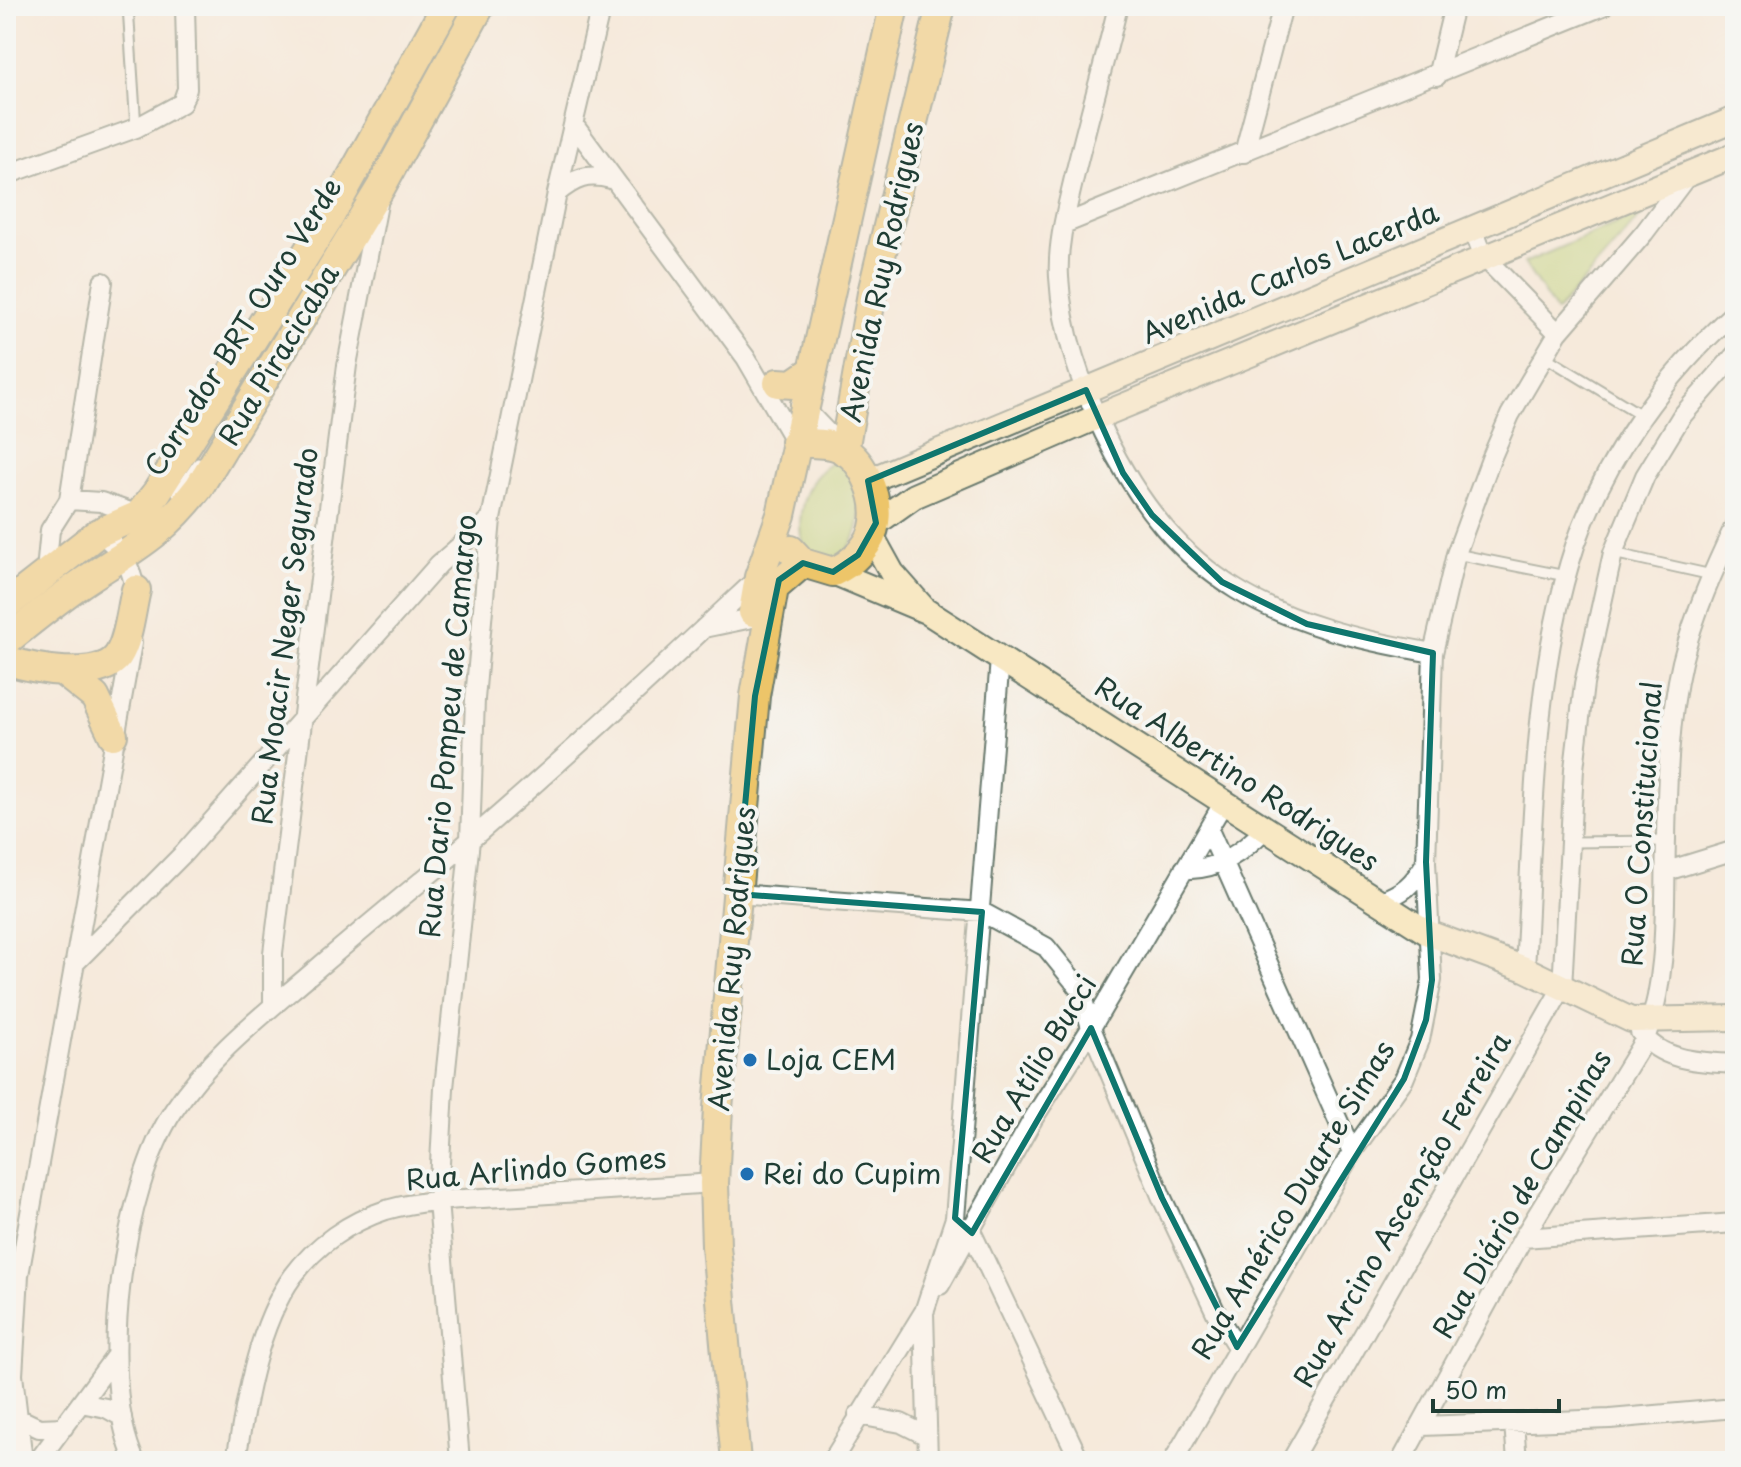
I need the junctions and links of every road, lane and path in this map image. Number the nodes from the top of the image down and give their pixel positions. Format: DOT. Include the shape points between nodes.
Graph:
graph roads {
  1 [pos="128,6"];
  2 [pos="185,6"];
  3 [pos="446,6"];
  4 [pos="458,6"];
  5 [pos="471,6"];
  6 [pos="480,6"];
  7 [pos="601,6"];
  8 [pos="894,6"];
  9 [pos="941,6"];
  10 [pos="1118,6"];
  11 [pos="1283,6"];
  12 [pos="1454,6"];
  13 [pos="1603,6"];
  14 [pos="1437,76"];
  15 [pos="1735,119"];
  16 [pos="574,125"];
  17 [pos="136,128"];
  18 [pos="1244,153"];
  19 [pos="1735,155"];
  20 [pos="6,175"];
  21 [pos="1687,176"];
  22 [pos="611,179"];
  23 [pos="381,187"];
  24 [pos="557,193"];
  25 [pos="1064,224"];
  26 [pos="1473,229"];
  27 [pos="1484,257"];
  28 [pos="336,260"];
  29 [pos="364,274"];
  30 [pos="103,282"];
  31 [pos="1735,312"];
  32 [pos="1558,333"];
  33 [pos="1735,355"];
  34 [pos="1544,356"];
  35 [pos="746,358"];
  36 [pos="812,371"];
  37 [pos="778,383"];
  38 [pos="1086,390"];
  39 [pos="804,408"];
  40 [pos="1643,416"];
  41 [pos="1097,417"];
  42 [pos="212,442"];
  43 [pos="795,442"];
  44 [pos="844,451"];
  45 [pos="205,453"];
  46 [pos="868,481"];
  47 [pos="69,500"];
  48 [pos="139,515"];
  49 [pos="781,515"];
  50 [pos="491,519"];
  51 [pos="1735,525"];
  52 [pos="873,529"];
  53 [pos="108,547"];
  54 [pos="1613,553"];
  55 [pos="1456,554"];
  56 [pos="803,563"];
  57 [pos="84,567"];
  58 [pos="46,571"];
  59 [pos="833,572"];
  60 [pos="1712,575"];
  61 [pos="1567,576"];
  62 [pos="759,577"];
  63 [pos="136,590"];
  64 [pos="6,605"];
  65 [pos="926,611"];
  66 [pos="6,618"];
  67 [pos="752,618"];
  68 [pos="6,628"];
  69 [pos="704,628"];
  70 [pos="6,641"];
  71 [pos="1433,653"];
  72 [pos="1000,659"];
  73 [pos="6,660"];
  74 [pos="62,671"];
  75 [pos="755,696"];
  76 [pos="305,715"];
  77 [pos="113,735"];
  78 [pos="1224,802"];
  79 [pos="1265,829"];
  80 [pos="1209,830"];
  81 [pos="470,840"];
  82 [pos="1665,841"];
  83 [pos="1571,842"];
  84 [pos="1735,850"];
  85 [pos="1223,861"];
  86 [pos="1426,862"];
  87 [pos="1184,869"];
  88 [pos="1667,871"];
  89 [pos="737,894"];
  90 [pos="1379,902"];
  91 [pos="982,912"];
  92 [pos="1428,933"];
  93 [pos="74,964"];
  94 [pos="1525,969"];
  95 [pos="1562,988"];
  96 [pos="273,1005"];
  97 [pos="1735,1018"];
  98 [pos="1643,1027"];
  99 [pos="1091,1028"];
  100 [pos="1735,1064"];
  101 [pos="1352,1152"];
  102 [pos="714,1183"];
  103 [pos="438,1201"];
  104 [pos="955,1218"];
  105 [pos="1735,1223"];
  106 [pos="972,1233"];
  107 [pos="1523,1238"];
  108 [pos="924,1312"];
  109 [pos="1237,1347"];
  110 [pos="114,1358"];
  111 [pos="81,1403"];
  112 [pos="1735,1408"];
  113 [pos="858,1415"];
  114 [pos="16,1417"];
  115 [pos="122,1417"];
  116 [pos="1514,1423"];
  117 [pos="1422,1426"];
  118 [pos="64,1427"];
  119 [pos="925,1435"];
  120 [pos="23,1461"];
  121 [pos="38,1461"];
  122 [pos="135,1461"];
  123 [pos="236,1461"];
  124 [pos="460,1461"];
  125 [pos="736,1461"];
  126 [pos="832,1461"];
  127 [pos="928,1461"];
  128 [pos="1080,1461"];
  129 [pos="1173,1461"];
  130 [pos="1291,1461"];
  131 [pos="1401,1461"];
  132 [pos="1517,1461"];
  1 -- 17 [label="lane"];
  2 -- 17 [label="street" via="187,89 182,103"];
  3 -- 48 [label="main road, Rua Piracicaba" via="330,216 175,467"];
  4 -- 53 [label="lane, Corredor BRT Ouro Verde" via="358,185 188,463 148,515"];
  5 -- 42 [label="lane, Corredor BRT Ouro Verde" via="372,189"];
  6 -- 23 [label="main road, Rua Piracicaba"];
  7 -- 16 [label="street, Rua Dario Pompeu de Camargo"];
  8 -- 36 [label="main road, Avenida Ruy Rodrigues"];
  9 -- 44 [label="main road, Avenida Ruy Rodrigues" via="872,293"];
  10 -- 25 [label="street"];
  11 -- 18 [label="street"];
  12 -- 14 [label="street"];
  13 -- 14 [label="street"];
  14 -- 18 [label="street"];
  15 -- 26 [label="main road, Avenida Carlos Lacerda"];
  16 -- 22 [label="street"];
  16 -- 24 [label="street, Rua Dario Pompeu de Camargo"];
  17 -- 20 [label="street"];
  18 -- 25 [label="street"];
  19 -- 21 [label="main road, Avenida Carlos Lacerda"];
  21 -- 27 [label="main road, Avenida Carlos Lacerda"];
  21 -- 32 [label="street, Rua Américo Duarte Simas"];
  22 -- 24 [label="street" via="581,176"];
  22 -- 35 [label="street"];
  23 -- 28 [label="main road, Rua Piracicaba"];
  23 -- 29 [label="street, Rua Moacir Neger Segurado"];
  24 -- 50 [label="street, Rua Dario Pompeu de Camargo"];
  25 -- 38 [label="street" via="1061,290 1069,339"];
  26 -- 27 [label="street"];
  26 -- 38 [label="main road, Avenida Carlos Lacerda"];
  27 -- 32 [label="street"];
  27 -- 41 [label="main road, Avenida Carlos Lacerda"];
  28 -- 29 [label="street"];
  28 -- 53 [label="main road, Rua Piracicaba" via="199,487 174,519 153,538"];
  29 -- 76 [label="street, Rua Moacir Neger Segurado" via="347,365"];
  30 -- 47 [label="street"];
  31 -- 40 [label="street" via="1709,335"];
  32 -- 34 [label="street, Rua Américo Duarte Simas"];
  33 -- 54 [label="street" via="1681,417 1645,476"];
  34 -- 40 [label="lane"];
  34 -- 55 [label="street, Rua Américo Duarte Simas" via="1510,415"];
  35 -- 37 [label="street"];
  35 -- 43 [label="street"];
  36 -- 37 [label="main road" via="793,384"];
  36 -- 39 [label="main road, Avenida Ruy Rodrigues"];
  37 -- 39 [label="street"];
  38 -- 41 [label="street"];
  38 -- 46 [label="main road, Avenida Carlos Lacerda"];
  39 -- 43 [label="main road, Avenida Ruy Rodrigues"];
  39 -- 44 [label="street"];
  40 -- 61 [label="street" via="1606,472"];
  41 -- 52 [label="main road, Avenida Carlos Lacerda" via="914,496"];
  41 -- 71 [label="street" via="1123,473 1152,515 1222,582 1307,624 1367,642"];
  43 -- 44 [label="main road"];
  43 -- 49 [label="main road, Avenida Ruy Rodrigues"];
  44 -- 46 [label="main road, Avenida Ruy Rodrigues"];
  45 -- 53 [label="lane, Corredor BRT Ouro Verde" via="165,511 142,532"];
  46 -- 52 [label="main road, Avenida Ruy Rodrigues"];
  47 -- 48 [label="street" via="101,502"];
  47 -- 58 [label="street" via="50,530"];
  48 -- 53 [label="main road, Rua Piracicaba"];
  49 -- 56 [label="main road" via="786,543"];
  49 -- 62 [label="main road, Avenida Ruy Rodrigues"];
  50 -- 76 [label="street" via="439,564"];
  50 -- 81 [label="street, Rua Dario Pompeu de Camargo" via="475,699"];
  51 -- 60 [label="street, Rua O Constitucional"];
  52 -- 59 [label="main road" via="850,563"];
  52 -- 65 [label="main road, Rua Albertino Rodrigues" via="892,573"];
  53 -- 58 [label="main road, Rua Piracicaba"];
  53 -- 63 [label="street" via="131,570"];
  53 -- 66 [label="lane, Corredor BRT Ouro Verde"];
  53 -- 70 [label="main road, Rua Piracicaba"];
  54 -- 60 [label="lane"];
  54 -- 83 [label="street" via="1584,684"];
  55 -- 61 [label="lane"];
  55 -- 71 [label="street, Rua Américo Duarte Simas"];
  56 -- 59 [label="main road"];
  56 -- 75 [label="main road, Avenida Ruy Rodrigues" via="774,588"];
  57 -- 68 [label="lane"];
  58 -- 64 [label="main road, Rua Piracicaba"];
  59 -- 65 [label="main road, Rua Albertino Rodrigues"];
  60 -- 82 [label="street, Rua O Constitucional" via="1682,663"];
  61 -- 94 [label="street" via="1537,765"];
  62 -- 67 [label="main road, Avenida Ruy Rodrigues"];
  62 -- 69 [label="street"];
  63 -- 74 [label="main road" via="123,644 111,663 92,672"];
  63 -- 77 [label="street" via="134,630"];
  65 -- 72 [label="main road, Rua Albertino Rodrigues"];
  67 -- 69 [label="street"];
  67 -- 75 [label="main road, Avenida Ruy Rodrigues"];
  69 -- 81 [label="street"];
  71 -- 86 [label="street, Rua Américo Duarte Simas"];
  72 -- 78 [label="main road, Rua Albertino Rodrigues"];
  72 -- 91 [label="street"];
  73 -- 74 [label="main road"];
  74 -- 77 [label="main road" via="95,697"];
  75 -- 89 [label="main road, Avenida Ruy Rodrigues"];
  76 -- 93 [label="street" via="184,853"];
  76 -- 96 [label="street, Rua Moacir Neger Segurado" via="273,953"];
  77 -- 93 [label="street"];
  78 -- 79 [label="main road, Rua Albertino Rodrigues"];
  78 -- 80 [label="street, Rua Atílio Bucci"];
  79 -- 85 [label="street" via="1247,848"];
  79 -- 90 [label="main road, Rua Albertino Rodrigues"];
  80 -- 85 [label="street"];
  80 -- 87 [label="street, Rua Atílio Bucci"];
  81 -- 96 [label="street"];
  81 -- 103 [label="street, Rua Dario Pompeu de Camargo" via="444,1088"];
  82 -- 83 [label="lane"];
  82 -- 88 [label="street, Rua O Constitucional"];
  83 -- 95 [label="street"];
  84 -- 88 [label="street"];
  85 -- 87 [label="street" via="1200,870"];
  85 -- 101 [label="street"];
  86 -- 90 [label="street" via="1408,888"];
  86 -- 92 [label="street, Rua Américo Duarte Simas"];
  87 -- 99 [label="street, Rua Atílio Bucci"];
  88 -- 98 [label="street, Rua O Constitucional" via="1661,971"];
  89 -- 91 [label="street"];
  89 -- 102 [label="main road, Avenida Ruy Rodrigues"];
  90 -- 92 [label="main road, Rua Albertino Rodrigues"];
  91 -- 99 [label="street" via="1055,956 1080,989"];
  91 -- 104 [label="street"];
  92 -- 94 [label="main road, Rua Albertino Rodrigues"];
  92 -- 101 [label="street, Rua Américo Duarte Simas" via="1432,980 1420,1040 1404,1079"];
  93 -- 114 [label="street" via="19,1275"];
  94 -- 95 [label="main road, Rua Albertino Rodrigues"];
  95 -- 98 [label="main road, Rua Albertino Rodrigues"];
  95 -- 130 [label="street, Rua Arcino Ascenção Ferreira"];
  96 -- 110 [label="street" via="196,1080 172,1112 137,1201 119,1294"];
  97 -- 98 [label="main road"];
  98 -- 100 [label="street" via="1664,1053"];
  98 -- 107 [label="street, Rua Diário de Campinas"];
  99 -- 106 [label="street, Rua Atílio Bucci" via="1033,1119"];
  99 -- 109 [label="street" via="1162,1198"];
  101 -- 109 [label="street, Rua Américo Duarte Simas"];
  102 -- 103 [label="street, Rua Arlindo Gomes"];
  102 -- 125 [label="main road, Avenida Ruy Rodrigues"];
  103 -- 123 [label="street, Rua Arlindo Gomes" via="386,1210 340,1230 291,1278 257,1361"];
  103 -- 124 [label="street, Rua Dario Pompeu de Camargo"];
  104 -- 106 [label="street"];
  104 -- 108 [label="street"];
  105 -- 107 [label="street"];
  106 -- 108 [label="street, Rua Atílio Bucci"];
  106 -- 128 [label="street"];
  107 -- 117 [label="street, Rua Diário de Campinas"];
  108 -- 113 [label="street, Rua Atílio Bucci"];
  108 -- 119 [label="street"];
  109 -- 129 [label="street, Rua Américo Duarte Simas"];
  110 -- 111 [label="street"];
  110 -- 115 [label="street"];
  111 -- 115 [label="street"];
  111 -- 118 [label="street"];
  112 -- 116 [label="street"];
  113 -- 119 [label="street" via="901,1423"];
  113 -- 126 [label="street, Rua Atílio Bucci"];
  114 -- 118 [label="street" via="39,1428"];
  114 -- 120 [label="street"];
  115 -- 122 [label="street"];
  116 -- 117 [label="street"];
  116 -- 132 [label="street"];
  117 -- 131 [label="street, Rua Diário de Campinas"];
  118 -- 121 [label="street"];
  119 -- 127 [label="street"];
}
